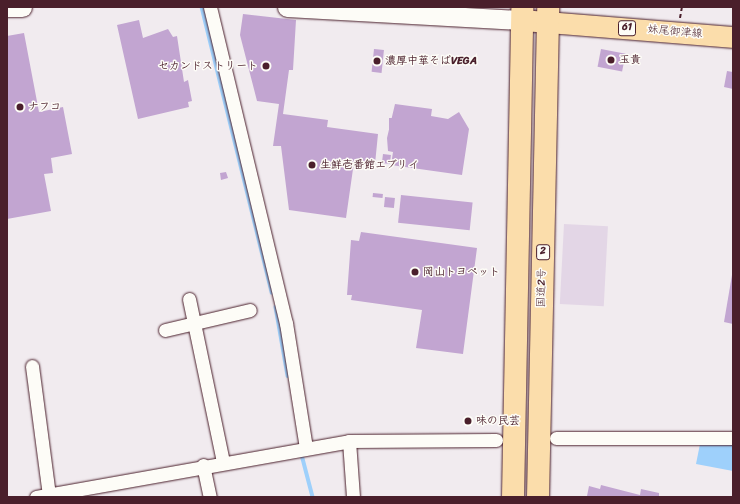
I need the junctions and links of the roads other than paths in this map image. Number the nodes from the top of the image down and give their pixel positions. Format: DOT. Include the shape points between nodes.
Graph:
graph roads {
  1 [pos="22,7"];
  2 [pos="210,7"];
  3 [pos="287,7"];
  4 [pos="7,8"];
  5 [pos="522,13"];
  6 [pos="548,14"];
  7 [pos="733,37"];
  8 [pos="189,299"];
  9 [pos="250,310"];
  10 [pos="194,323"];
  11 [pos="165,330"];
  12 [pos="32,366"];
  13 [pos="556,438"];
  14 [pos="733,438"];
  15 [pos="496,440"];
  16 [pos="349,441"];
  17 [pos="306,448"];
  18 [pos="223,462"];
  19 [pos="203,465"];
  20 [pos="42,496"];
  21 [pos="210,497"];
  22 [pos="353,497"];
  23 [pos="513,497"];
  24 [pos="538,497"];
  1 -- 4 [label="main road"];
  2 -- 17 [label="street" via="286,323"];
  3 -- 5 [label="main road"];
  5 -- 6 [label="main road, 妹尾御津線 / 61"];
  5 -- 23 [label="highway"];
  6 -- 7 [label="main road, 妹尾御津線 / 61"];
  6 -- 24 [label="highway, 国道2号 / 2"];
  8 -- 10 [label="street"];
  9 -- 10 [label="street"];
  10 -- 11 [label="street"];
  10 -- 18 [label="street"];
  12 -- 20 [label="street"];
  13 -- 14 [label="street"];
  15 -- 16 [label="street"];
  16 -- 17 [label="street"];
  16 -- 22 [label="street"];
  17 -- 18 [label="street"];
  18 -- 19 [label="street"];
  19 -- 20 [label="street"];
  19 -- 21 [label="street"];
}
